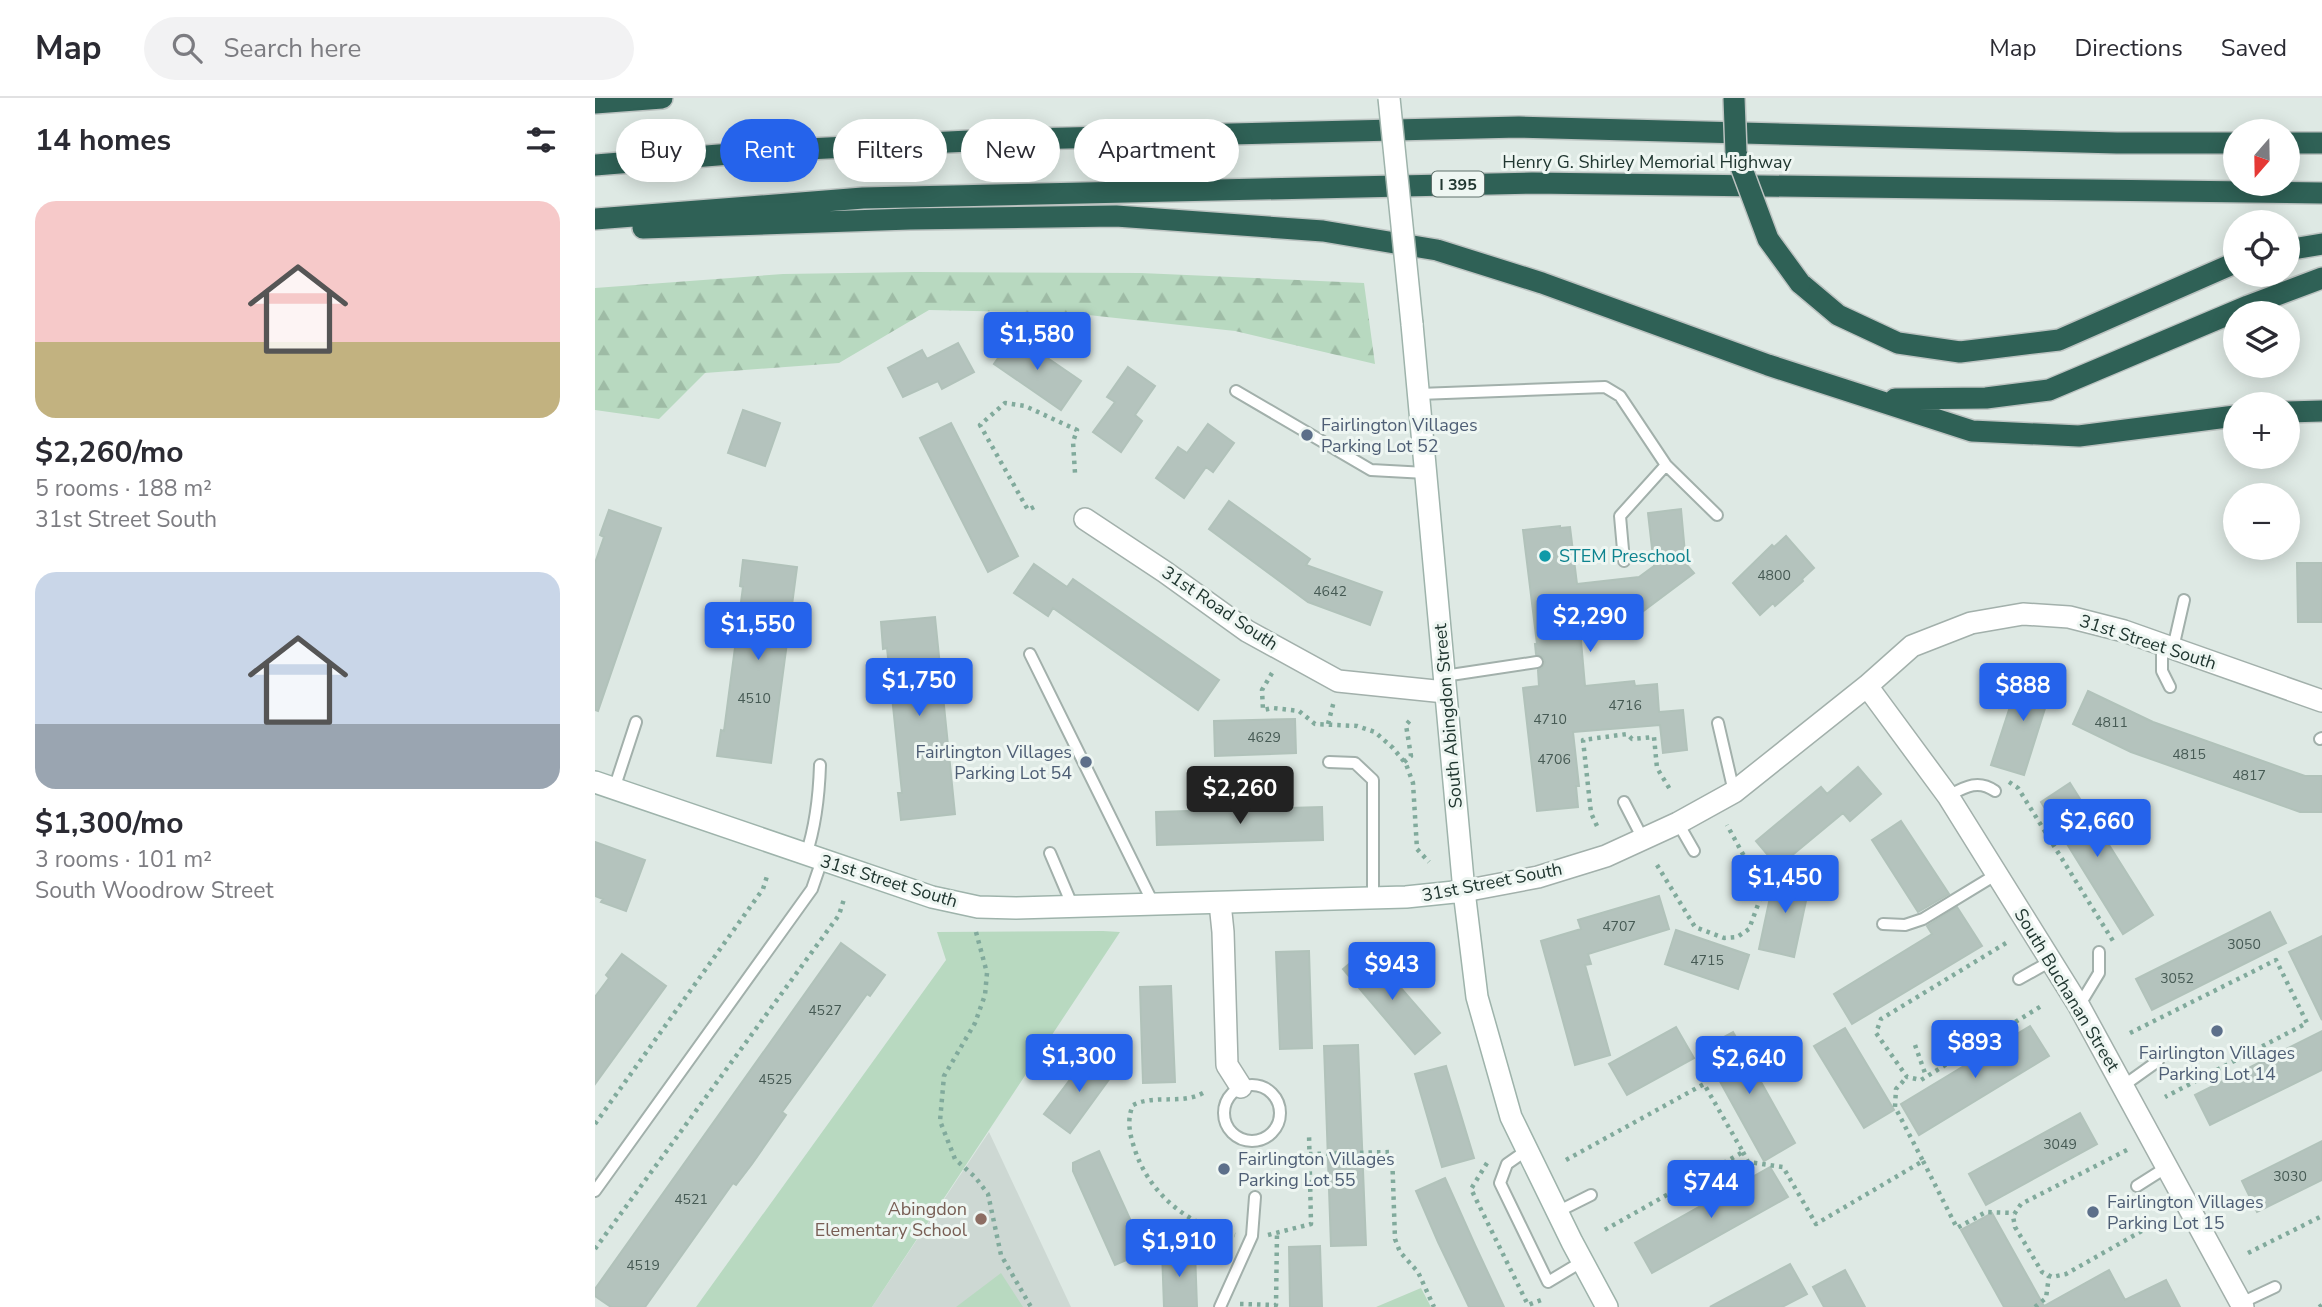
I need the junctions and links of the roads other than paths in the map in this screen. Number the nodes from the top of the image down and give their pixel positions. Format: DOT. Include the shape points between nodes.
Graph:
graph roads {
  1 [pos="662,98"];
  2 [pos="1389,98"];
  3 [pos="1734,98"];
  4 [pos="595,103"];
  5 [pos="2223,143"];
  6 [pos="2300,143"];
  7 [pos="2322,143"];
  8 [pos="595,165"];
  9 [pos="2322,193"];
  10 [pos="595,219"];
  11 [pos="595,229"];
  12 [pos="2322,244"];
  13 [pos="2300,248"];
  14 [pos="2223,268"];
  15 [pos="2322,278"];
  16 [pos="1236,391"];
  17 [pos="1419,394"];
  18 [pos="1865,396"];
  19 [pos="2322,411"];
  20 [pos="2300,412"];
  21 [pos="2223,418"];
  22 [pos="1666,465"];
  23 [pos="1426,473"];
  24 [pos="1717,515"];
  25 [pos="1084,519"];
  26 [pos="1624,561"];
  27 [pos="2184,600"];
  28 [pos="2167,646"];
  29 [pos="1030,654"];
  30 [pos="1537,662"];
  31 [pos="1445,684"];
  32 [pos="1867,686"];
  33 [pos="2170,687"];
  34 [pos="2322,701"];
  35 [pos="636,722"];
  36 [pos="1718,723"];
  37 [pos="1329,762"];
  38 [pos="820,765"];
  39 [pos="605,785"];
  40 [pos="1996,791"];
  41 [pos="1734,792"];
  42 [pos="1948,796"];
  43 [pos="1624,802"];
  44 [pos="1678,823"];
  45 [pos="1643,839"];
  46 [pos="1694,851"];
  47 [pos="1050,853"];
  48 [pos="814,858"];
  49 [pos="1997,874"];
  50 [pos="1464,891"];
  51 [pos="1373,898"];
  52 [pos="1220,903"];
  53 [pos="1154,905"];
  54 [pos="1073,907"];
  55 [pos="1883,924"];
  56 [pos="2099,952"];
  57 [pos="2051,961"];
  58 [pos="2019,979"];
  59 [pos="2079,1006"];
  60 [pos="2158,1061"];
  61 [pos="2123,1086"];
  62 [pos="1241,1087"];
  63 [pos="1527,1150"];
  64 [pos="2168,1167"];
  65 [pos="2137,1186"];
  66 [pos="595,1191"];
  67 [pos="1591,1195"];
  68 [pos="1255,1197"];
  69 [pos="1557,1212"];
  70 [pos="1583,1261"];
  71 [pos="2275,1287"];
  72 [pos="1221,1305"];
  73 [pos="2242,1305"];
  74 [pos="1607,1307"];
  1 -- 4 [label="highway"];
  2 -- 17 [label="street, South Abingdon Street, bridge"];
  3 -- 14 [label="highway, bridge" via="1736,153 1768,239 1800,283 1838,315 1898,343 1960,352 2059,340"];
  5 -- 8 [label="highway" via="1518,127 975,141"];
  6 -- 7 [label="highway"];
  9 -- 10 [label="highway, Henry G. Shirley Memorial Highway / I 395" via="1532,183 863,198"];
  11 -- 18 [label="highway" via="1116,216 1323,231 1437,250"];
  12 -- 13 [label="highway"];
  15 -- 18 [label="highway" via="2049,390 1986,398"];
  16 -- 23 [label="lane" via="1371,470"];
  17 -- 22 [label="lane" via="1605,387 1620,396"];
  17 -- 23 [label="street, South Abingdon Street"];
  18 -- 21 [label="highway" via="1972,431 2079,436"];
  19 -- 20 [label="highway"];
  22 -- 24 [label="lane"];
  22 -- 26 [label="lane" via="1620,516"];
  23 -- 31 [label="street, South Abingdon Street"];
  25 -- 31 [label="street, 31st Road South" via="1247,631 1338,681"];
  27 -- 28 [label="lane"];
  28 -- 32 [label="street, 31st Street South" via="2069,617 2023,614 1971,623 1912,646"];
  28 -- 33 [label="lane" via="2162,671"];
  28 -- 34 [label="street, 31st Street South"];
  29 -- 53 [label="lane"];
  30 -- 31 [label="lane"];
  31 -- 50 [label="street, South Abingdon Street"];
  32 -- 41 [label="street, 31st Street South"];
  32 -- 42 [label="street, South Buchanan Street"];
  35 -- 39 [label="lane"];
  36 -- 41 [label="lane"];
  37 -- 51 [label="lane" via="1355,763 1373,780"];
  38 -- 48 [label="lane"];
  39 -- 48 [label="street, 31st Street South"];
  40 -- 42 [label="lane" via="1986,784 1968,785"];
  41 -- 44 [label="street, 31st Street South"];
  42 -- 49 [label="street, South Buchanan Street"];
  43 -- 45 [label="lane"];
  44 -- 45 [label="street, 31st Street South"];
  44 -- 46 [label="lane"];
  45 -- 50 [label="street, 31st Street South" via="1538,877"];
  47 -- 54 [label="lane"];
  48 -- 54 [label="street, 31st Street South" via="932,897 978,907"];
  48 -- 66 [label="lane" via="812,889"];
  49 -- 55 [label="lane" via="1923,919 1905,925"];
  49 -- 57 [label="street, South Buchanan Street"];
  50 -- 51 [label="street, 31st Street South"];
  50 -- 63 [label="street, South Abingdon Street" via="1477,996 1511,1117"];
  51 -- 52 [label="street, 31st Street South"];
  52 -- 53 [label="street, 31st Street South"];
  52 -- 62 [label="street" via="1227,1065"];
  53 -- 54 [label="street, 31st Street South"];
  56 -- 59 [label="lane" via="2099,974"];
  57 -- 58 [label="lane"];
  57 -- 59 [label="street, South Buchanan Street"];
  59 -- 61 [label="street, South Buchanan Street"];
  60 -- 61 [label="lane"];
  61 -- 64 [label="street, South Buchanan Street"];
  62 -- 62 [label="lane" via="1226,1102 1228,1127 1242,1139 1261,1140 1279,1121 1278,1103 1267,1089"];
  63 -- 69 [label="street, South Abingdon Street"];
  63 -- 70 [label="lane" via="1507,1164 1500,1182 1548,1282"];
  64 -- 65 [label="lane"];
  64 -- 73 [label="street, South Buchanan Street"];
  67 -- 69 [label="lane"];
  68 -- 72 [label="lane" via="1252,1236"];
  69 -- 70 [label="street, South Abingdon Street"];
  70 -- 74 [label="street, South Abingdon Street"];
  71 -- 73 [label="lane"];
}
